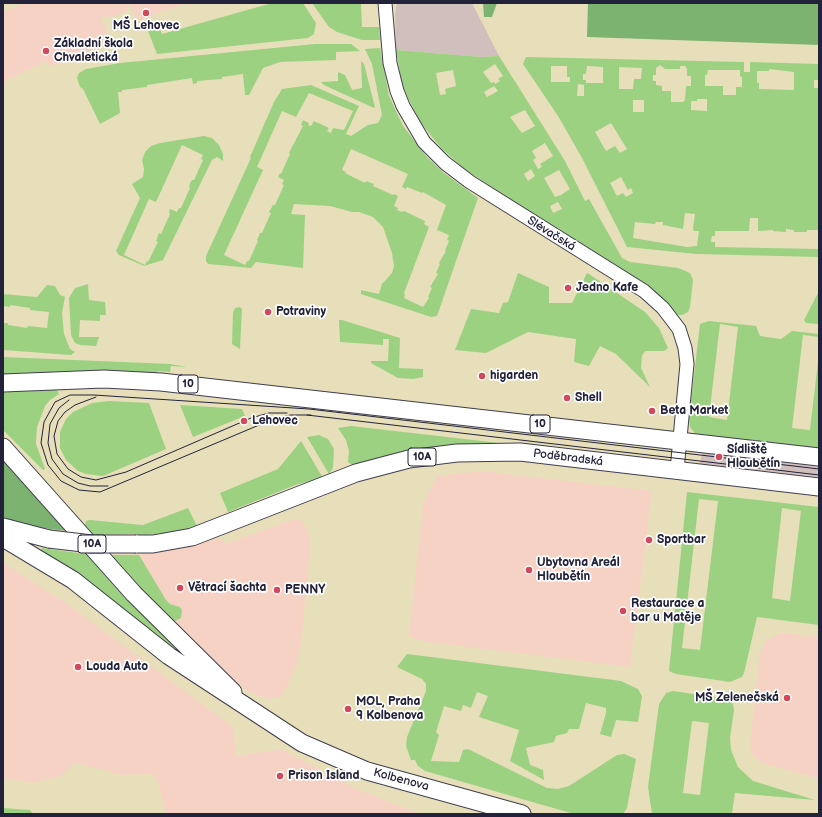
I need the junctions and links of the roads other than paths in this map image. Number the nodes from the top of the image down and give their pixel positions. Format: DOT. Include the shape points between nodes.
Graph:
graph roads {
  1 [pos="385,3"];
  2 [pos="3,383"];
  3 [pos="680,440"];
  4 [pos="3,447"];
  5 [pos="819,456"];
  6 [pos="677,470"];
  7 [pos="819,487"];
  8 [pos="3,527"];
  9 [pos="3,538"];
  10 [pos="245,705"];
  11 [pos="522,814"];
  1 -- 3 [label="street, Slévačská" via="390,63 397,91 405,112 424,142 445,163 470,182 644,291 663,308 679,329 687,364"];
  2 -- 3 [label="main road, 10" via="133,380"];
  3 -- 5 [label="main road, 10"];
  3 -- 6 [label="street, Slévačská"];
  4 -- 10 [label="main road" via="134,594 208,665"];
  6 -- 7 [label="main road, Poděbradská"];
  6 -- 8 [label="main road, Poděbradská / 10A, bridge" via="520,452 457,453 409,459 356,473 192,537 153,544 92,544 49,539"];
  9 -- 10 [label="main road" via="73,580 169,656"];
  10 -- 11 [label="main road, Kolbenova" via="279,729 320,752 367,771"];
}
